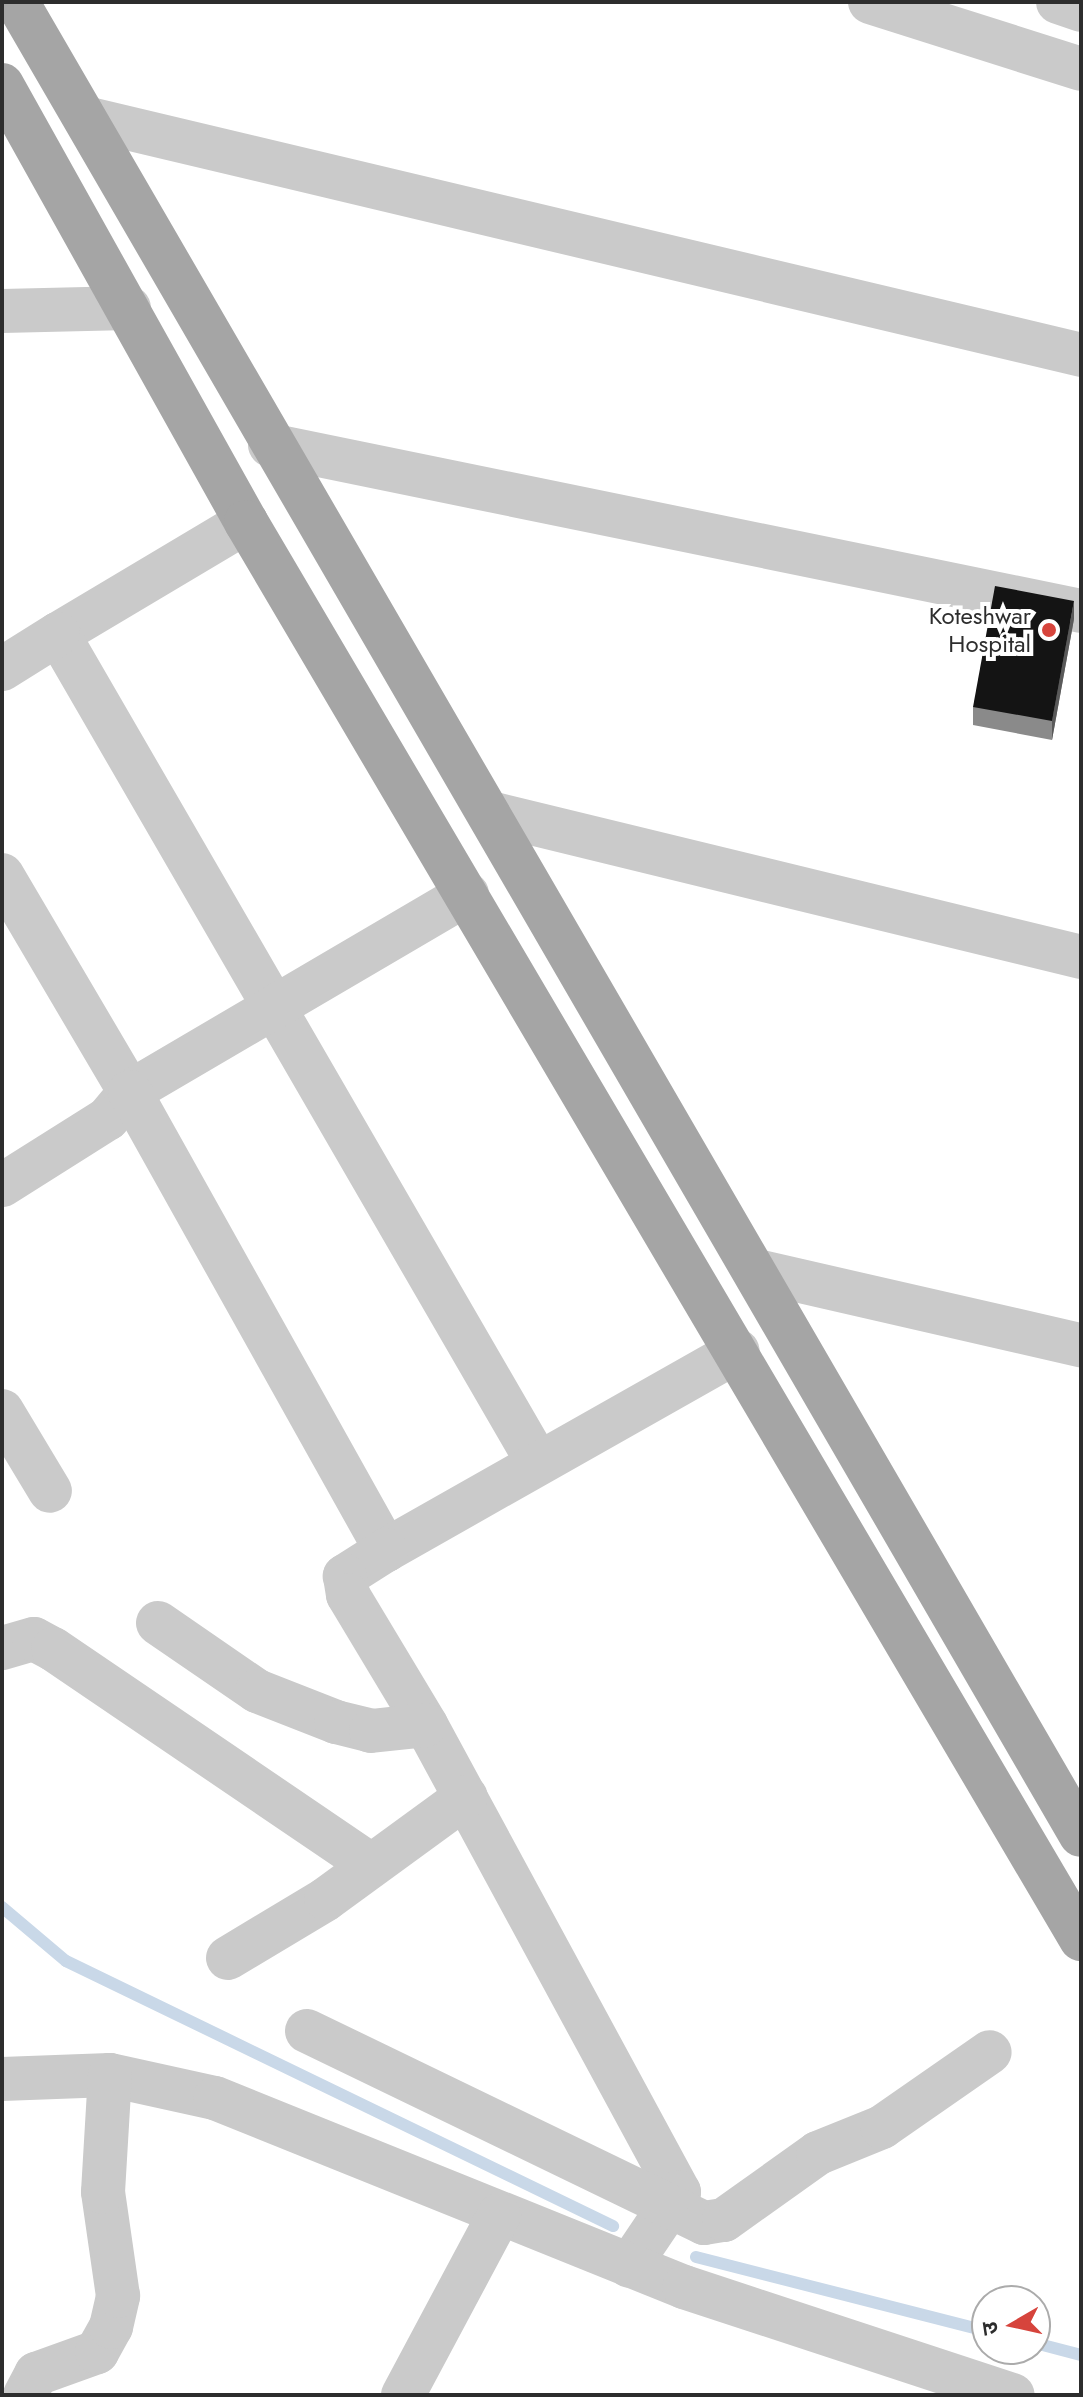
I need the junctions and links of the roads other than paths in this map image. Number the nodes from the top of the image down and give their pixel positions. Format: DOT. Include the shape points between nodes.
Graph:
graph roads {
  1 [pos="17,2"];
  2 [pos="870,2"];
  3 [pos="1058,2"];
  4 [pos="1081,10"];
  5 [pos="1081,69"];
  6 [pos="2,85"];
  7 [pos="85,118"];
  8 [pos="129,308"];
  9 [pos="2,311"];
  10 [pos="1081,355"];
  11 [pos="270,445"];
  12 [pos="246,522"];
  13 [pos="1081,611"];
  14 [pos="58,634"];
  15 [pos="2,669"];
  16 [pos="490,813"];
  17 [pos="2,875"];
  18 [pos="467,894"];
  19 [pos="1081,957"];
  20 [pos="278,1006"];
  21 [pos="130,1092"];
  22 [pos="2,1185"];
  23 [pos="761,1272"];
  24 [pos="1081,1345"];
  25 [pos="738,1351"];
  26 [pos="2,1411"];
  27 [pos="538,1463"];
  28 [pos="50,1491"];
  29 [pos="386,1550"];
  30 [pos="158,1623"];
  31 [pos="5,1638"];
  32 [pos="426,1725"];
  33 [pos="466,1797"];
  34 [pos="1081,1835"];
  35 [pos="368,1863"];
  36 [pos="1081,1939"];
  37 [pos="228,1958"];
  38 [pos="307,2031"];
  39 [pos="990,2052"];
  40 [pos="110,2075"];
  41 [pos="2,2079"];
  42 [pos="671,2211"];
  43 [pos="499,2215"];
  44 [pos="629,2266"];
  45 [pos="21,2381"];
  46 [pos="403,2395"];
  47 [pos="1013,2395"];
  1 -- 7 [label="main road"];
  2 -- 5 [label="street"];
  3 -- 4 [label="street"];
  6 -- 8 [label="main road"];
  7 -- 10 [label="street"];
  7 -- 11 [label="main road"];
  8 -- 9 [label="street"];
  8 -- 12 [label="main road"];
  11 -- 13 [label="street"];
  11 -- 16 [label="main road"];
  12 -- 14 [label="street"];
  12 -- 18 [label="main road"];
  14 -- 15 [label="street"];
  14 -- 20 [label="street"];
  16 -- 19 [label="street"];
  16 -- 23 [label="main road"];
  17 -- 21 [label="street"];
  18 -- 20 [label="street"];
  18 -- 25 [label="main road"];
  20 -- 21 [label="street"];
  20 -- 27 [label="street"];
  21 -- 22 [label="street" via="107,1119"];
  21 -- 29 [label="street"];
  23 -- 24 [label="street"];
  23 -- 34 [label="main road"];
  25 -- 27 [label="street"];
  25 -- 36 [label="main road"];
  26 -- 28 [label="street"];
  27 -- 29 [label="street"];
  29 -- 32 [label="street" via="345,1576 348,1595"];
  30 -- 32 [label="street" via="257,1691 336,1722 371,1731"];
  31 -- 35 [label="street" via="34,1639 53,1649"];
  32 -- 33 [label="street"];
  33 -- 35 [label="street"];
  33 -- 42 [label="street" via="666,2160 679,2192"];
  35 -- 37 [label="street" via="326,1899"];
  38 -- 42 [label="street" via="583,2159"];
  39 -- 42 [label="street" via="882,2127 782,2173 724,2220 704,2223"];
  40 -- 41 [label="street"];
  40 -- 43 [label="street" via="215,2098"];
  40 -- 45 [label="street" via="103,2192 118,2296 111,2327 97,2352"];
  42 -- 44 [label="street"];
  43 -- 44 [label="street"];
  43 -- 46 [label="street"];
  44 -- 47 [label="street"];
}
